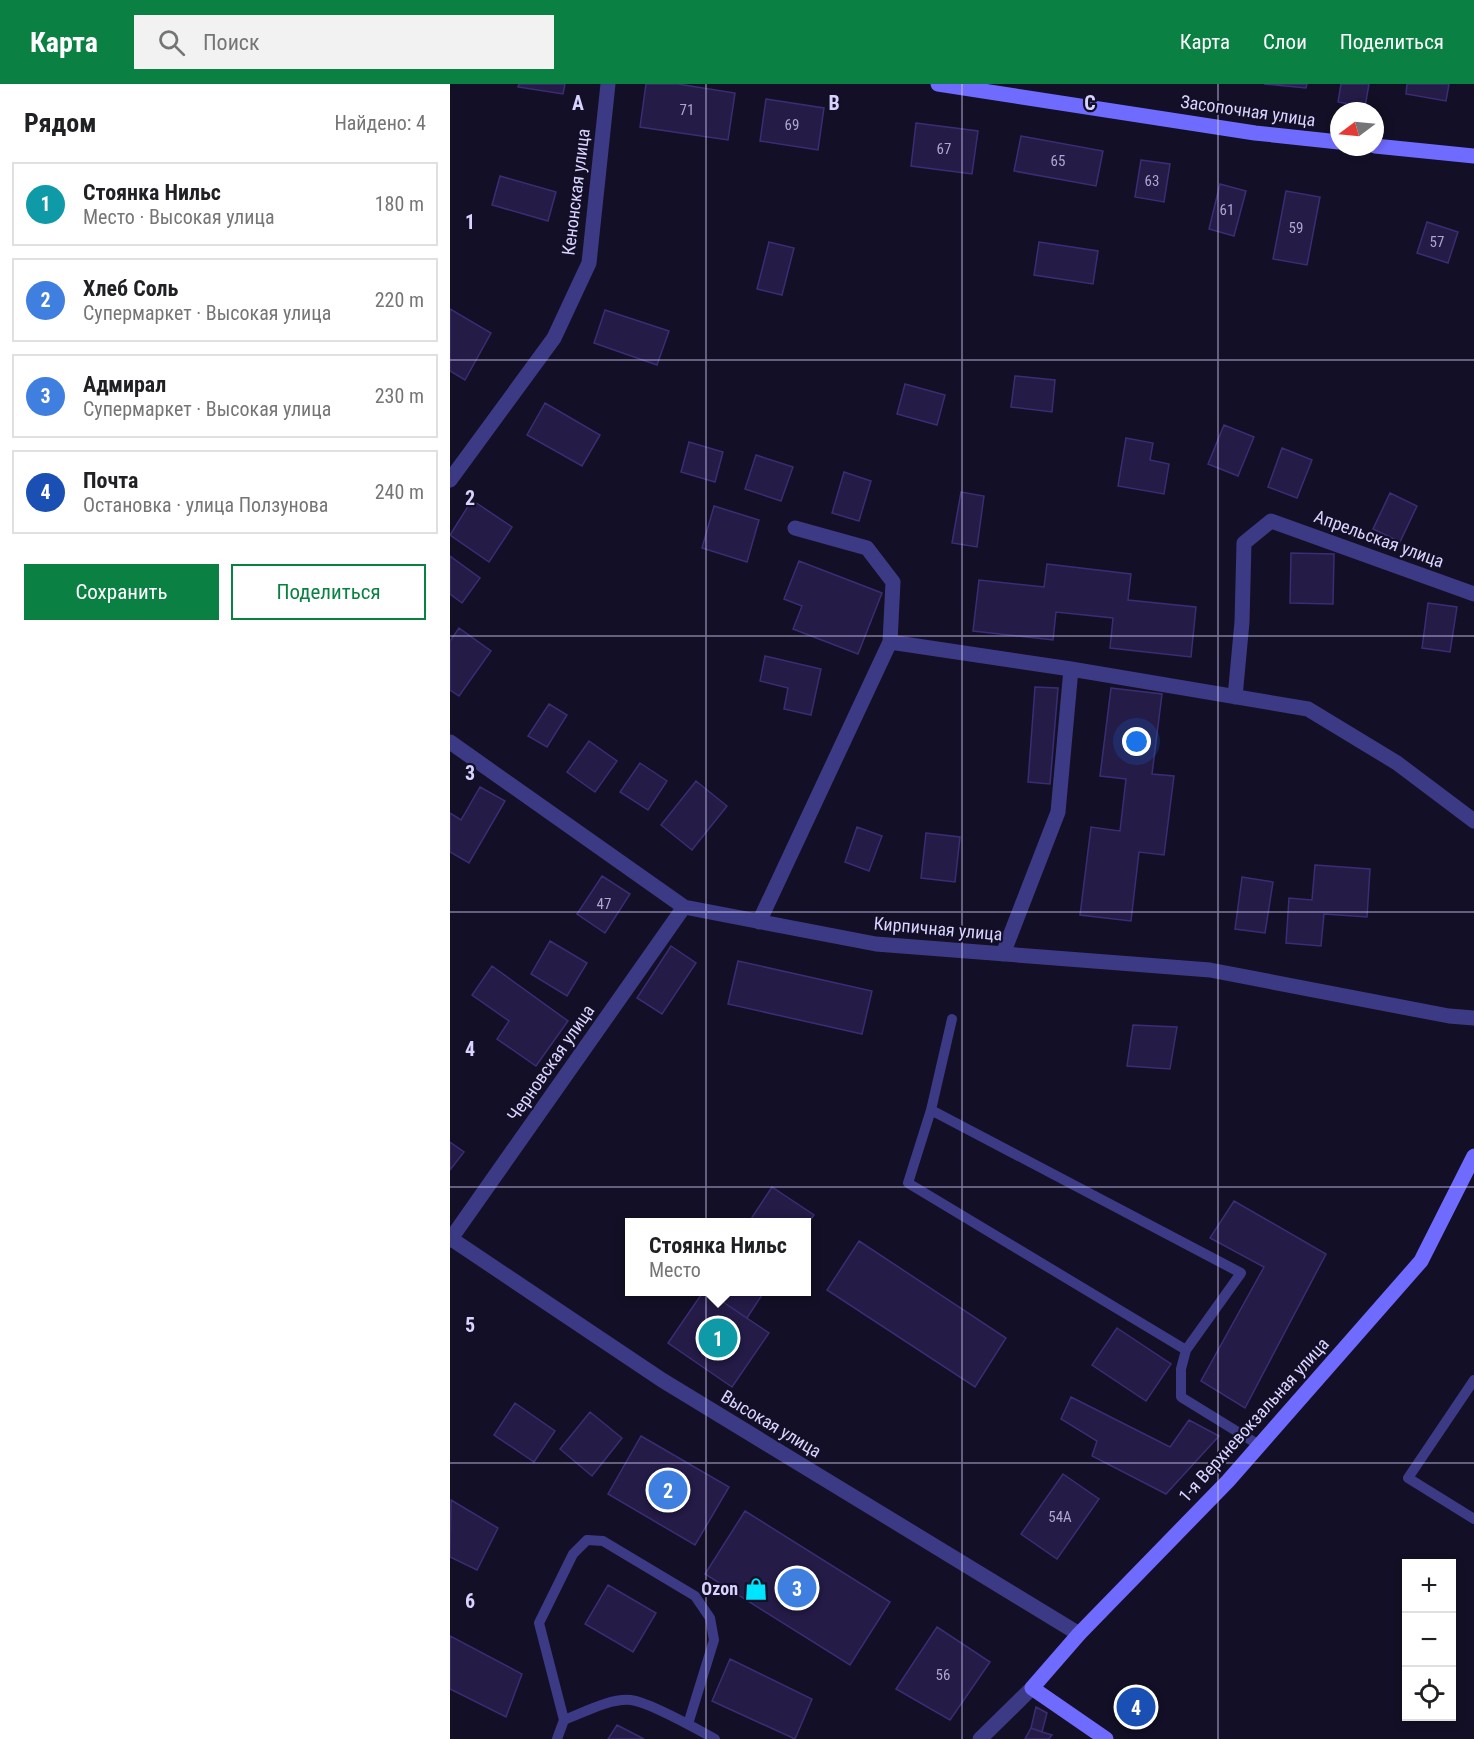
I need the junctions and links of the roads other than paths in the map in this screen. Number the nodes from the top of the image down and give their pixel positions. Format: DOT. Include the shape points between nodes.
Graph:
graph roads {
  1 [pos="608,84"];
  2 [pos="938,84"];
  3 [pos="1330,141"];
  4 [pos="1384,147"];
  5 [pos="1474,156"];
  6 [pos="450,480"];
  7 [pos="795,528"];
  8 [pos="1474,594"];
  9 [pos="890,642"];
  10 [pos="1071,669"];
  11 [pos="1235,697"];
  12 [pos="450,742"];
  13 [pos="1474,821"];
  14 [pos="684,907"];
  15 [pos="759,922"];
  16 [pos="1003,954"];
  17 [pos="1474,1018"];
  18 [pos="952,1019"];
  19 [pos="931,1110"];
  20 [pos="1474,1156"];
  21 [pos="450,1239"];
  22 [pos="1186,1350"];
  23 [pos="1474,1380"];
  24 [pos="1259,1445"];
  25 [pos="1474,1520"];
  26 [pos="1079,1634"];
  27 [pos="1032,1688"];
  28 [pos="564,1720"];
  29 [pos="688,1724"];
  30 [pos="557,1739"];
  31 [pos="715,1739"];
  32 [pos="980,1739"];
  33 [pos="1106,1739"];
  1 -- 6 [label="street, Кенонская улица" via="589,263 554,338"];
  2 -- 3 [label="street, Засопочная улица"];
  4 -- 5 [label="street"];
  7 -- 9 [label="street" via="867,548 893,582"];
  8 -- 11 [label="street, Апрельская улица" via="1271,521 1244,543"];
  9 -- 10 [label="street"];
  9 -- 15 [label="street"];
  10 -- 11 [label="street"];
  10 -- 16 [label="street" via="1058,812"];
  11 -- 13 [label="street" via="1308,709 1397,763"];
  12 -- 14 [label="street, Кирпичная улица"];
  14 -- 15 [label="street, Кирпичная улица"];
  14 -- 21 [label="street, Черновская улица"];
  15 -- 16 [label="street, Кирпичная улица" via="876,944"];
  16 -- 17 [label="street, Кирпичная улица" via="1210,969"];
  18 -- 19 [label="lane"];
  19 -- 22 [label="lane" via="908,1183"];
  19 -- 22 [label="lane" via="1241,1273"];
  20 -- 24 [label="street, 1-я Верхневокзальная улица" via="1421,1262"];
  21 -- 26 [label="street, Высокая улица" via="662,1380"];
  22 -- 24 [label="lane" via="1181,1397"];
  23 -- 25 [label="lane" via="1408,1478"];
  24 -- 26 [label="street, 1-я Верхневокзальная улица"];
  26 -- 27 [label="street, 1-я Верхневокзальная улица"];
  27 -- 32 [label="street"];
  27 -- 33 [label="street"];
  28 -- 29 [label="lane" via="613,1702 631,1700"];
  28 -- 29 [label="lane" via="539,1623 573,1554 587,1540 603,1541 695,1596 710,1618 714,1640"];
  28 -- 30 [label="lane"];
  29 -- 31 [label="lane"];
}
